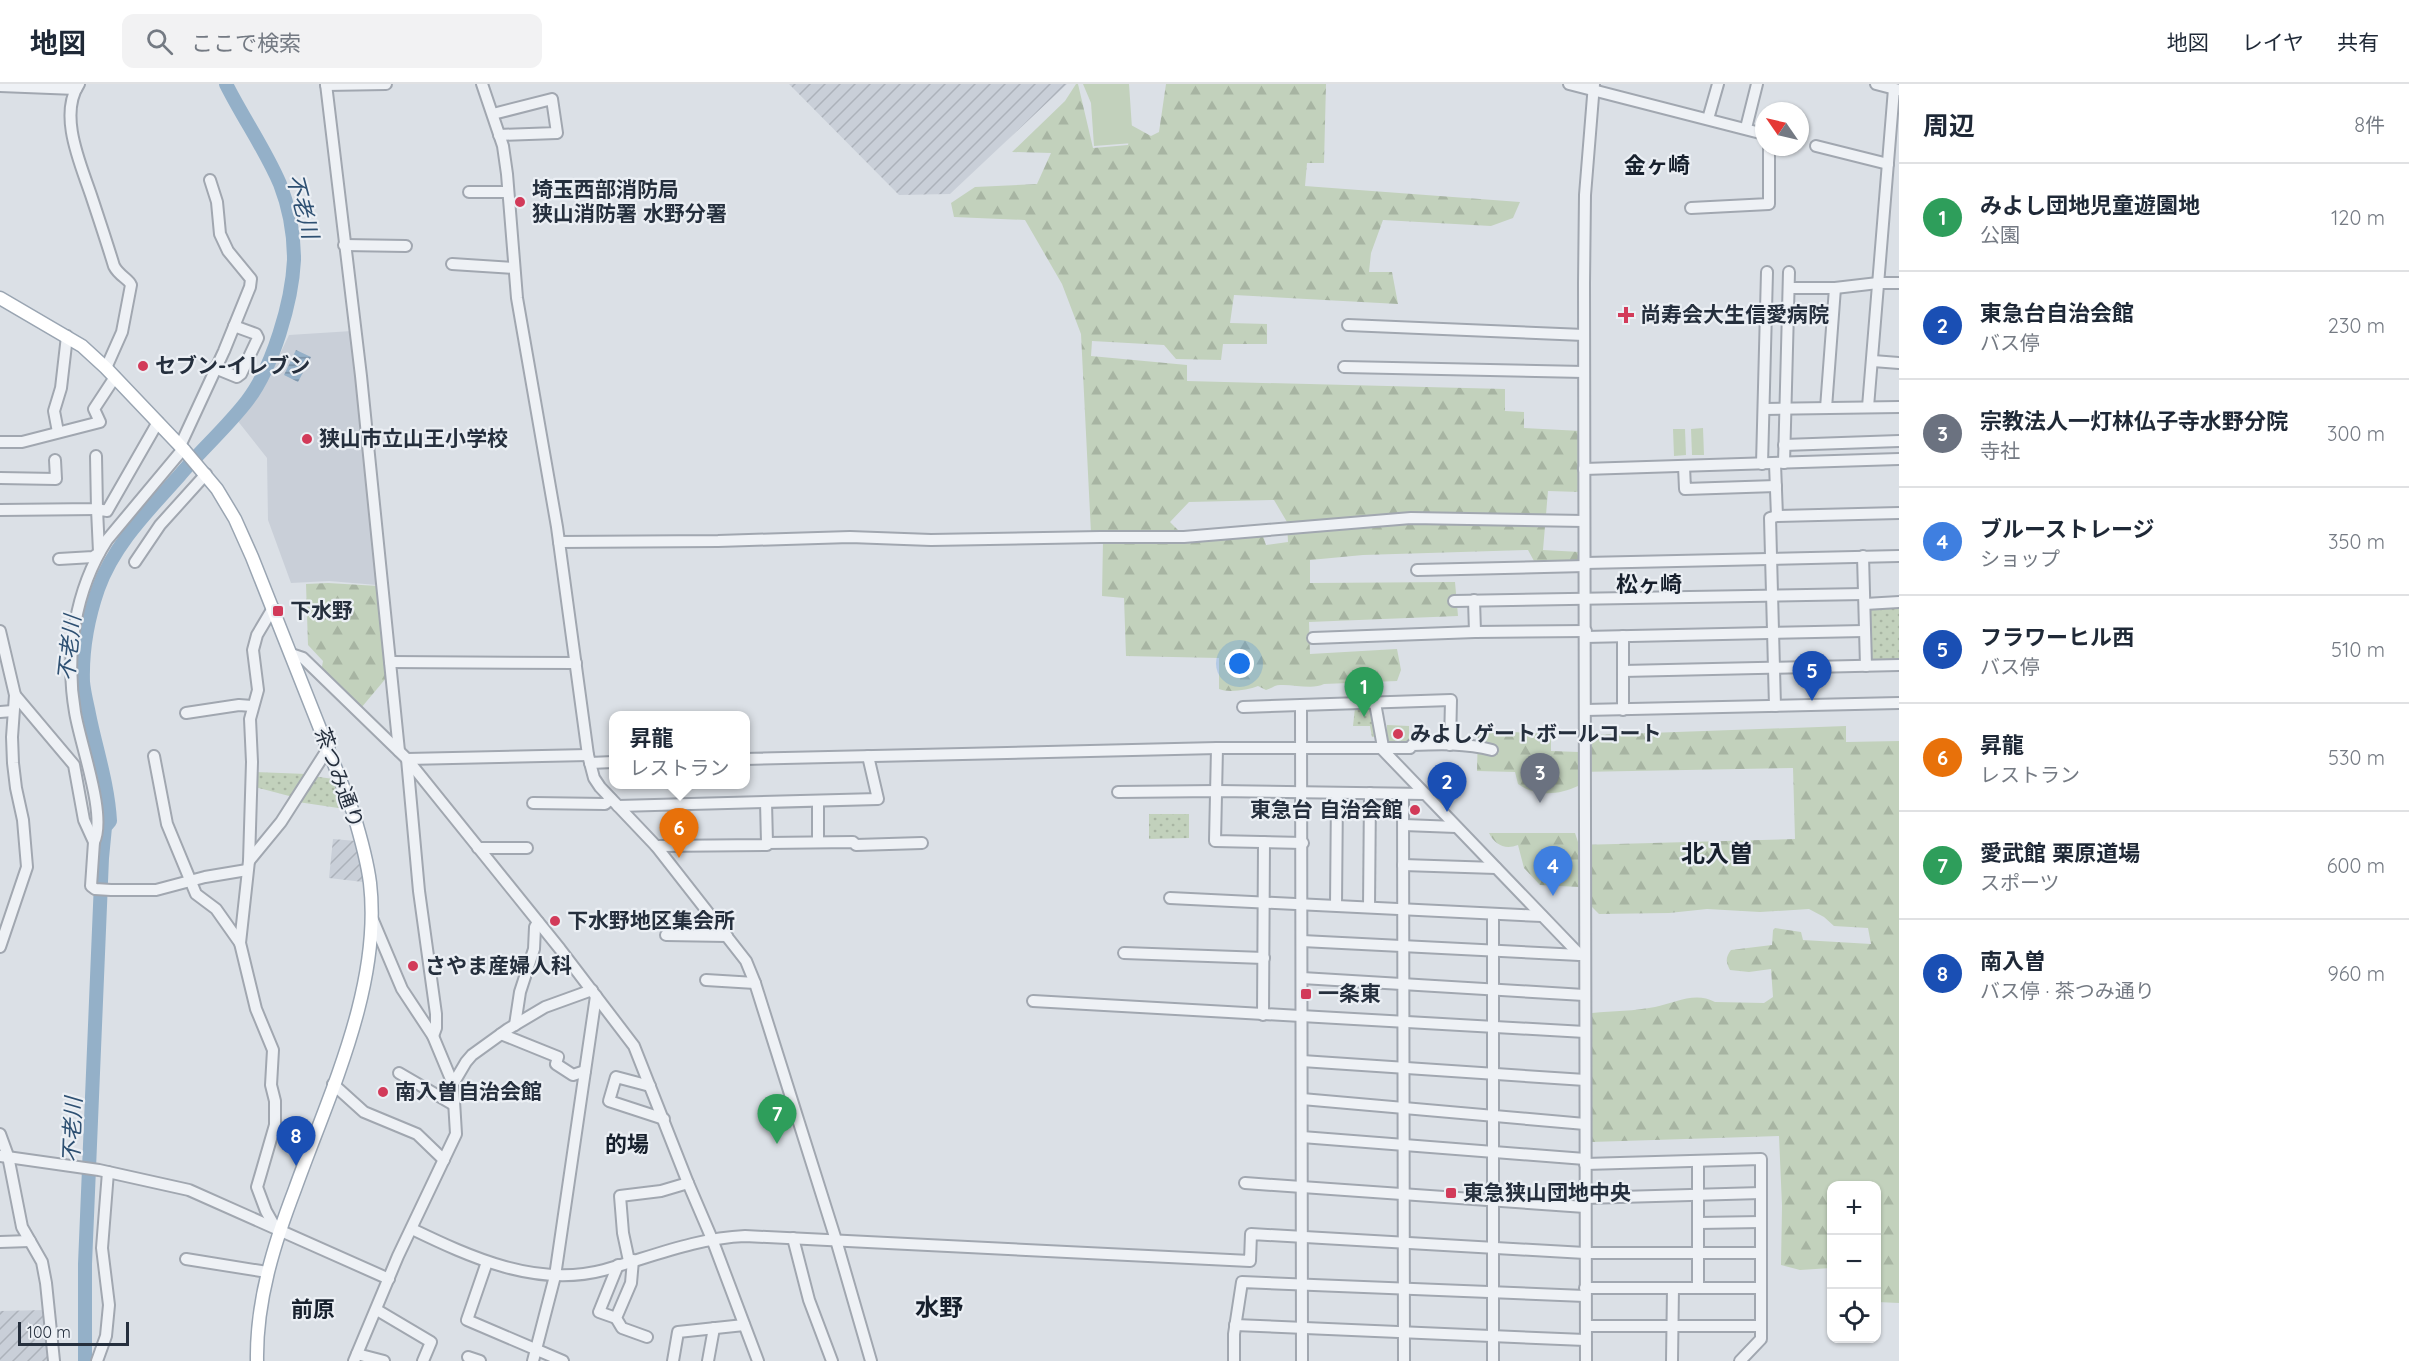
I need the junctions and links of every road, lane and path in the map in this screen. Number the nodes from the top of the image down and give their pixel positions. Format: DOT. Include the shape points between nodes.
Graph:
graph roads {
  1 [pos="386,84"];
  2 [pos="482,84"];
  3 [pos="1569,84"];
  4 [pos="1718,84"];
  5 [pos="1757,84"];
  6 [pos="1876,84"];
  7 [pos="326,85"];
  8 [pos="0,86"];
  9 [pos="78,86"];
  10 [pos="1593,88"];
  11 [pos="1897,90"];
  12 [pos="493,114"];
  13 [pos="1708,119"];
  14 [pos="1746,128"];
  15 [pos="1755,131"];
  16 [pos="499,135"];
  17 [pos="1816,146"];
  18 [pos="1769,156"];
  19 [pos="1888,164"];
  20 [pos="210,180"];
  21 [pos="1887,184"];
  22 [pos="1899,185"];
  23 [pos="469,192"];
  24 [pos="508,192"];
  25 [pos="1691,208"];
  26 [pos="344,245"];
  27 [pos="406,246"];
  28 [pos="452,264"];
  29 [pos="514,268"];
  30 [pos="1767,272"];
  31 [pos="1789,272"];
  32 [pos="1878,283"];
  33 [pos="1899,283"];
  34 [pos="1789,288"];
  35 [pos="1835,288"];
  36 [pos="0,298"];
  37 [pos="1348,325"];
  38 [pos="234,326"];
  39 [pos="1584,335"];
  40 [pos="67,336"];
  41 [pos="1873,360"];
  42 [pos="1899,363"];
  43 [pos="1344,367"];
  44 [pos="215,368"];
  45 [pos="111,372"];
  46 [pos="1584,372"];
  47 [pos="1868,407"];
  48 [pos="1899,407"];
  49 [pos="1826,408"];
  50 [pos="1764,409"];
  51 [pos="1785,409"];
  52 [pos="158,422"];
  53 [pos="58,432"];
  54 [pos="1899,441"];
  55 [pos="0,442"];
  56 [pos="1784,445"];
  57 [pos="183,449"];
  58 [pos="96,456"];
  59 [pos="1899,459"];
  60 [pos="55,460"];
  61 [pos="1762,464"];
  62 [pos="1780,464"];
  63 [pos="1684,466"];
  64 [pos="1584,469"];
  65 [pos="206,474"];
  66 [pos="0,477"];
  67 [pos="1776,486"];
  68 [pos="97,509"];
  69 [pos="0,510"];
  70 [pos="1899,513"];
  71 [pos="1777,516"];
  72 [pos="1584,521"];
  73 [pos="559,542"];
  74 [pos="99,553"];
  75 [pos="1863,556"];
  76 [pos="1899,556"];
  77 [pos="59,559"];
  78 [pos="1771,559"];
  79 [pos="135,562"];
  80 [pos="1585,565"];
  81 [pos="1418,570"];
  82 [pos="1772,595"];
  83 [pos="1585,599"];
  84 [pos="1864,599"];
  85 [pos="1474,600"];
  86 [pos="1454,601"];
  87 [pos="1899,602"];
  88 [pos="273,608"];
  89 [pos="0,631"];
  90 [pos="1864,631"];
  91 [pos="1475,632"];
  92 [pos="1773,632"];
  93 [pos="1586,634"];
  94 [pos="1623,636"];
  95 [pos="1313,638"];
  96 [pos="291,654"];
  97 [pos="4,662"];
  98 [pos="390,662"];
  99 [pos="576,663"];
  100 [pos="1899,665"];
  101 [pos="1866,666"];
  102 [pos="1774,668"];
  103 [pos="1623,671"];
  104 [pos="15,695"];
  105 [pos="1375,703"];
  106 [pos="1899,703"];
  107 [pos="252,706"];
  108 [pos="1775,706"];
  109 [pos="1243,707"];
  110 [pos="1301,707"];
  111 [pos="1585,710"];
  112 [pos="1623,710"];
  113 [pos="13,711"];
  114 [pos="0,712"];
  115 [pos="186,713"];
  116 [pos="1450,745"];
  117 [pos="328,747"];
  118 [pos="1382,747"];
  119 [pos="1217,748"];
  120 [pos="1302,748"];
  121 [pos="1492,750"];
  122 [pos="403,755"];
  123 [pos="154,756"];
  124 [pos="868,756"];
  125 [pos="589,759"];
  126 [pos="750,759"];
  127 [pos="609,762"];
  128 [pos="1216,791"];
  129 [pos="1118,792"];
  130 [pos="1302,792"];
  131 [pos="1337,793"];
  132 [pos="1370,793"];
  133 [pos="1403,794"];
  134 [pos="1425,794"];
  135 [pos="818,801"];
  136 [pos="614,802"];
  137 [pos="766,802"];
  138 [pos="533,803"];
  139 [pos="1404,825"];
  140 [pos="1456,827"];
  141 [pos="94,842"];
  142 [pos="818,842"];
  143 [pos="1264,842"];
  144 [pos="767,843"];
  145 [pos="922,843"];
  146 [pos="1302,843"];
  147 [pos="656,846"];
  148 [pos="478,848"];
  149 [pos="527,848"];
  150 [pos="248,865"];
  151 [pos="1403,865"];
  152 [pos="1496,868"];
  153 [pos="190,882"];
  154 [pos="1170,898"];
  155 [pos="1263,902"];
  156 [pos="1302,903"];
  157 [pos="1336,905"];
  158 [pos="1369,907"];
  159 [pos="1403,909"];
  160 [pos="1493,915"];
  161 [pos="1542,916"];
  162 [pos="372,918"];
  163 [pos="538,922"];
  164 [pos="666,935"];
  165 [pos="727,936"];
  166 [pos="1302,941"];
  167 [pos="240,943"];
  168 [pos="1403,946"];
  169 [pos="0,947"];
  170 [pos="1493,951"];
  171 [pos="1124,953"];
  172 [pos="1582,955"];
  173 [pos="1264,958"];
  174 [pos="1302,978"];
  175 [pos="705,980"];
  176 [pos="755,983"];
  177 [pos="1403,983"];
  178 [pos="1492,988"];
  179 [pos="594,993"];
  180 [pos="1584,995"];
  181 [pos="1033,1000"];
  182 [pos="1263,1015"];
  183 [pos="1302,1017"];
  184 [pos="1403,1023"];
  185 [pos="515,1025"];
  186 [pos="1493,1027"];
  187 [pos="1585,1032"];
  188 [pos="501,1034"];
  189 [pos="433,1036"];
  190 [pos="1302,1061"];
  191 [pos="1404,1068"];
  192 [pos="585,1071"];
  193 [pos="399,1073"];
  194 [pos="1493,1074"];
  195 [pos="1586,1080"];
  196 [pos="333,1084"];
  197 [pos="453,1084"];
  198 [pos="650,1086"];
  199 [pos="1302,1099"];
  200 [pos="454,1105"];
  201 [pos="1403,1108"];
  202 [pos="1493,1116"];
  203 [pos="664,1119"];
  204 [pos="1586,1124"];
  205 [pos="0,1134"];
  206 [pos="1302,1137"];
  207 [pos="1403,1145"];
  208 [pos="1493,1153"];
  209 [pos="4,1156"];
  210 [pos="444,1160"];
  211 [pos="1698,1161"];
  212 [pos="1585,1162"];
  213 [pos="104,1171"];
  214 [pos="688,1183"];
  215 [pos="1245,1183"];
  216 [pos="1302,1187"];
  217 [pos="1761,1193"];
  218 [pos="1403,1194"];
  219 [pos="1698,1194"];
  220 [pos="1494,1200"];
  221 [pos="1585,1203"];
  222 [pos="1761,1222"];
  223 [pos="1699,1223"];
  224 [pos="277,1229"];
  225 [pos="412,1229"];
  226 [pos="1302,1237"];
  227 [pos="793,1238"];
  228 [pos="712,1239"];
  229 [pos="836,1240"];
  230 [pos="30,1241"];
  231 [pos="0,1242"];
  232 [pos="1403,1243"];
  233 [pos="1494,1248"];
  234 [pos="1585,1253"];
  235 [pos="1698,1253"];
  236 [pos="1761,1253"];
  237 [pos="186,1259"];
  238 [pos="626,1262"];
  239 [pos="487,1263"];
  240 [pos="267,1272"];
  241 [pos="555,1276"];
  242 [pos="389,1279"];
  243 [pos="1302,1283"];
  244 [pos="1402,1288"];
  245 [pos="1673,1288"];
  246 [pos="1698,1288"];
  247 [pos="1761,1288"];
  248 [pos="1493,1292"];
  249 [pos="1585,1292"];
  250 [pos="377,1310"];
  251 [pos="616,1318"];
  252 [pos="744,1325"];
  253 [pos="1235,1325"];
  254 [pos="1586,1326"];
  255 [pos="1672,1326"];
  256 [pos="1761,1326"];
  257 [pos="714,1328"];
  258 [pos="1302,1328"];
  259 [pos="1404,1332"];
  260 [pos="1493,1336"];
  261 [pos="647,1337"];
  262 [pos="1585,1340"];
  263 [pos="536,1350"];
  264 [pos="468,1357"];
  265 [pos="356,1358"];
  266 [pos="54,1361"];
  267 [pos="97,1361"];
  268 [pos="257,1361"];
  269 [pos="384,1361"];
  270 [pos="423,1361"];
  271 [pos="480,1361"];
  272 [pos="533,1361"];
  273 [pos="563,1361"];
  274 [pos="673,1361"];
  275 [pos="708,1361"];
  276 [pos="758,1361"];
  277 [pos="832,1361"];
  278 [pos="871,1361"];
  279 [pos="1234,1361"];
  280 [pos="1302,1361"];
  281 [pos="1404,1361"];
  282 [pos="1493,1361"];
  283 [pos="1586,1361"];
  284 [pos="1672,1361"];
  285 [pos="1740,1361"];
  1 -- 7 [label="street"];
  2 -- 12 [label="street"];
  3 -- 10 [label="street"];
  4 -- 13 [label="street"];
  5 -- 14 [label="street"];
  6 -- 11 [label="street"];
  7 -- 26 [label="street"];
  8 -- 9 [label="street"];
  9 -- 45 [label="street" via="71,116 75,153 114,266 131,285"];
  10 -- 13 [label="street"];
  10 -- 39 [label="street" via="1585,195"];
  11 -- 19 [label="street"];
  12 -- 16 [label="street"];
  12 -- 16 [label="street" via="552,99 557,133"];
  13 -- 14 [label="street"];
  14 -- 15 [label="street"];
  16 -- 24 [label="street"];
  17 -- 19 [label="street"];
  18 -- 25 [label="street" via="1769,204"];
  19 -- 21 [label="street"];
  20 -- 38 [label="street" via="220,234 228,251 251,279"];
  21 -- 22 [label="street"];
  21 -- 32 [label="street"];
  23 -- 24 [label="street"];
  24 -- 29 [label="street"];
  26 -- 27 [label="street"];
  26 -- 98 [label="street"];
  28 -- 29 [label="street"];
  29 -- 73 [label="street"];
  30 -- 50 [label="street"];
  31 -- 34 [label="street"];
  32 -- 33 [label="street"];
  32 -- 35 [label="street"];
  32 -- 41 [label="street"];
  34 -- 35 [label="street"];
  34 -- 51 [label="street"];
  35 -- 49 [label="street"];
  36 -- 40 [label="main road, 茶つみ通り"];
  37 -- 39 [label="street"];
  38 -- 44 [label="street"];
  38 -- 44 [label="street" via="256,334 255,346 237,377"];
  39 -- 46 [label="street"];
  40 -- 45 [label="main road, 茶つみ通り"];
  40 -- 53 [label="street" via="54,411"];
  41 -- 42 [label="street"];
  41 -- 47 [label="street"];
  43 -- 46 [label="street"];
  44 -- 57 [label="street"];
  45 -- 52 [label="main road, 茶つみ通り"];
  45 -- 53 [label="street" via="94,410 100,422"];
  46 -- 64 [label="street"];
  47 -- 48 [label="street"];
  47 -- 49 [label="street"];
  49 -- 51 [label="street"];
  50 -- 51 [label="street"];
  50 -- 61 [label="street"];
  51 -- 56 [label="street"];
  52 -- 57 [label="main road, 茶つみ通り"];
  52 -- 68 [label="street" via="107,511"];
  53 -- 55 [label="street" via="22,442"];
  54 -- 56 [label="street"];
  56 -- 62 [label="street"];
  57 -- 65 [label="main road, 茶つみ通り"];
  57 -- 74 [label="street"];
  58 -- 68 [label="street"];
  59 -- 62 [label="street"];
  60 -- 66 [label="street" via="56,479"];
  61 -- 62 [label="street"];
  61 -- 63 [label="street"];
  62 -- 67 [label="street"];
  63 -- 64 [label="street"];
  63 -- 67 [label="street" via="1685,489"];
  64 -- 72 [label="street"];
  65 -- 79 [label="street" via="160,525"];
  65 -- 88 [label="main road, 茶つみ通り" via="235,519"];
  67 -- 71 [label="street"];
  68 -- 69 [label="street"];
  68 -- 74 [label="street"];
  70 -- 71 [label="street"];
  71 -- 78 [label="street" via="1770,518"];
  72 -- 73 [label="street" via="1411,518 1184,537"];
  72 -- 80 [label="street"];
  73 -- 99 [label="street"];
  74 -- 77 [label="street" via="93,557"];
  74 -- 141 [label="street" via="78,608 71,672 96,811"];
  75 -- 76 [label="street"];
  75 -- 78 [label="street"];
  75 -- 84 [label="street"];
  78 -- 80 [label="street"];
  78 -- 82 [label="street"];
  80 -- 81 [label="street"];
  80 -- 83 [label="street"];
  82 -- 83 [label="street"];
  82 -- 84 [label="street"];
  82 -- 92 [label="street"];
  83 -- 85 [label="street"];
  83 -- 93 [label="street"];
  84 -- 87 [label="street"];
  84 -- 90 [label="street"];
  85 -- 86 [label="street"];
  85 -- 91 [label="street"];
  88 -- 96 [label="main road, 茶つみ通り"];
  88 -- 107 [label="street" via="255,640 258,690"];
  89 -- 97 [label="street"];
  90 -- 92 [label="street"];
  90 -- 101 [label="street"];
  91 -- 93 [label="street"];
  91 -- 95 [label="street"];
  92 -- 94 [label="street"];
  92 -- 102 [label="street"];
  93 -- 94 [label="street"];
  93 -- 111 [label="street"];
  94 -- 103 [label="street"];
  96 -- 117 [label="main road, 茶つみ通り"];
  96 -- 122 [label="street" via="303,658"];
  97 -- 104 [label="street"];
  98 -- 99 [label="street"];
  98 -- 122 [label="street"];
  99 -- 125 [label="street"];
  100 -- 101 [label="street"];
  101 -- 102 [label="street"];
  102 -- 103 [label="street"];
  102 -- 108 [label="street"];
  103 -- 112 [label="street"];
  104 -- 113 [label="street"];
  104 -- 141 [label="street" via="74,765 84,820"];
  105 -- 110 [label="street"];
  105 -- 116 [label="street" via="1451,700"];
  105 -- 118 [label="street"];
  106 -- 108 [label="street"];
  107 -- 115 [label="street"];
  107 -- 150 [label="street"];
  108 -- 112 [label="street"];
  109 -- 110 [label="street"];
  110 -- 120 [label="street"];
  111 -- 112 [label="street"];
  111 -- 172 [label="street"];
  113 -- 114 [label="street"];
  113 -- 169 [label="street" via="16,788 27,867"];
  116 -- 118 [label="street"];
  116 -- 121 [label="street"];
  117 -- 150 [label="street" via="281,822"];
  117 -- 162 [label="main road, 茶つみ通り" via="364,851"];
  118 -- 120 [label="street"];
  118 -- 134 [label="street"];
  119 -- 120 [label="street"];
  119 -- 124 [label="street"];
  119 -- 128 [label="street"];
  120 -- 130 [label="street"];
  122 -- 125 [label="street"];
  122 -- 148 [label="street"];
  122 -- 189 [label="street" via="436,1014"];
  123 -- 153 [label="street" via="165,817"];
  124 -- 126 [label="street"];
  124 -- 135 [label="street" via="878,800"];
  125 -- 127 [label="street"];
  125 -- 136 [label="street" via="597,783"];
  128 -- 129 [label="street"];
  128 -- 130 [label="street"];
  128 -- 143 [label="street" via="1215,841"];
  130 -- 131 [label="street"];
  130 -- 146 [label="street"];
  131 -- 132 [label="street"];
  131 -- 157 [label="street"];
  132 -- 133 [label="street"];
  132 -- 158 [label="street"];
  133 -- 134 [label="street"];
  133 -- 139 [label="street"];
  134 -- 140 [label="street"];
  135 -- 137 [label="street"];
  135 -- 142 [label="street"];
  136 -- 137 [label="street"];
  136 -- 138 [label="street"];
  136 -- 147 [label="street"];
  137 -- 144 [label="street"];
  139 -- 140 [label="street"];
  139 -- 151 [label="street"];
  140 -- 152 [label="street"];
  141 -- 153 [label="street" via="91,886 95,889 156,890"];
  142 -- 144 [label="street"];
  142 -- 145 [label="street"];
  143 -- 146 [label="street"];
  143 -- 155 [label="street"];
  144 -- 147 [label="street"];
  146 -- 156 [label="street"];
  147 -- 165 [label="street"];
  148 -- 149 [label="street"];
  148 -- 163 [label="street"];
  150 -- 153 [label="street"];
  150 -- 167 [label="street"];
  151 -- 152 [label="street"];
  151 -- 159 [label="street"];
  152 -- 161 [label="street"];
  153 -- 167 [label="street"];
  154 -- 155 [label="street"];
  155 -- 156 [label="street"];
  155 -- 173 [label="street"];
  156 -- 157 [label="street"];
  156 -- 166 [label="street"];
  157 -- 158 [label="street"];
  158 -- 159 [label="street"];
  159 -- 160 [label="street"];
  159 -- 168 [label="street"];
  160 -- 161 [label="street"];
  160 -- 170 [label="street"];
  161 -- 172 [label="street"];
  162 -- 189 [label="street" via="402,989"];
  162 -- 196 [label="main road, 茶つみ通り" via="364,991"];
  163 -- 179 [label="street"];
  163 -- 185 [label="street"];
  164 -- 165 [label="street"];
  165 -- 176 [label="street" via="746,961"];
  166 -- 168 [label="street"];
  166 -- 174 [label="street"];
  167 -- 224 [label="street" via="256,1009 273,1050 275,1125 257,1187"];
  168 -- 170 [label="street"];
  168 -- 177 [label="street"];
  170 -- 172 [label="street"];
  170 -- 178 [label="street"];
  171 -- 173 [label="street"];
  172 -- 180 [label="street"];
  173 -- 182 [label="street"];
  174 -- 177 [label="street"];
  174 -- 183 [label="street"];
  175 -- 176 [label="street"];
  176 -- 229 [label="street"];
  177 -- 178 [label="street"];
  177 -- 184 [label="street"];
  178 -- 180 [label="street"];
  178 -- 186 [label="street"];
  179 -- 185 [label="street" via="545,1007"];
  179 -- 192 [label="street"];
  179 -- 198 [label="street" via="634,1046"];
  180 -- 187 [label="street"];
  181 -- 182 [label="street"];
  182 -- 183 [label="street"];
  183 -- 184 [label="street"];
  183 -- 190 [label="street"];
  184 -- 186 [label="street"];
  184 -- 191 [label="street"];
  185 -- 188 [label="street"];
  186 -- 187 [label="street"];
  186 -- 194 [label="street"];
  187 -- 195 [label="street"];
  188 -- 192 [label="street" via="558,1057 556,1064 573,1075"];
  188 -- 197 [label="street" via="472,1055"];
  189 -- 197 [label="street"];
  190 -- 191 [label="street"];
  190 -- 199 [label="street"];
  191 -- 194 [label="street"];
  191 -- 201 [label="street"];
  192 -- 241 [label="street"];
  193 -- 200 [label="street"];
  194 -- 195 [label="street"];
  194 -- 202 [label="street"];
  195 -- 204 [label="street"];
  196 -- 210 [label="street" via="364,1112 417,1134"];
  196 -- 224 [label="main road, 茶つみ通り"];
  197 -- 200 [label="street"];
  198 -- 203 [label="street"];
  198 -- 203 [label="street" via="616,1077 609,1101"];
  199 -- 201 [label="street"];
  199 -- 206 [label="street"];
  200 -- 210 [label="street" via="456,1134"];
  201 -- 202 [label="street"];
  201 -- 207 [label="street"];
  202 -- 204 [label="street"];
  202 -- 208 [label="street"];
  203 -- 214 [label="street"];
  204 -- 212 [label="street"];
  205 -- 209 [label="street"];
  206 -- 207 [label="street"];
  206 -- 216 [label="street"];
  207 -- 208 [label="street"];
  207 -- 218 [label="street"];
  208 -- 212 [label="street"];
  208 -- 220 [label="street"];
  209 -- 213 [label="street"];
  209 -- 230 [label="street" via="22,1227"];
  210 -- 225 [label="street"];
  211 -- 212 [label="street"];
  211 -- 217 [label="street" via="1760,1158"];
  211 -- 219 [label="street"];
  212 -- 221 [label="street"];
  213 -- 224 [label="street" via="189,1190"];
  213 -- 267 [label="street" via="102,1248 109,1319"];
  214 -- 228 [label="street"];
  214 -- 238 [label="street" via="620,1196"];
  215 -- 216 [label="street"];
  216 -- 218 [label="street"];
  216 -- 226 [label="street"];
  217 -- 219 [label="street"];
  217 -- 222 [label="street"];
  218 -- 220 [label="street"];
  218 -- 232 [label="street"];
  219 -- 221 [label="street"];
  219 -- 223 [label="street"];
  220 -- 221 [label="street"];
  220 -- 233 [label="street"];
  221 -- 234 [label="street"];
  222 -- 223 [label="street"];
  222 -- 236 [label="street"];
  223 -- 235 [label="street"];
  224 -- 240 [label="main road, 茶つみ通り"];
  224 -- 242 [label="street"];
  225 -- 239 [label="street"];
  225 -- 242 [label="street"];
  226 -- 229 [label="street" via="1251,1234 1250,1261"];
  226 -- 232 [label="street"];
  226 -- 243 [label="street"];
  227 -- 228 [label="street"];
  227 -- 229 [label="street"];
  227 -- 277 [label="street" via="809,1300"];
  228 -- 238 [label="street"];
  228 -- 252 [label="street"];
  229 -- 278 [label="street"];
  230 -- 231 [label="street"];
  230 -- 266 [label="street" via="42,1262"];
  232 -- 233 [label="street"];
  232 -- 244 [label="street"];
  233 -- 234 [label="street"];
  233 -- 248 [label="street"];
  234 -- 235 [label="street"];
  234 -- 249 [label="street"];
  235 -- 236 [label="street"];
  235 -- 246 [label="street"];
  236 -- 247 [label="street"];
  237 -- 240 [label="street"];
  238 -- 241 [label="street" via="601,1270"];
  238 -- 251 [label="street" via="631,1282"];
  238 -- 251 [label="street" via="599,1312"];
  239 -- 241 [label="street"];
  239 -- 263 [label="street" via="467,1320"];
  240 -- 268 [label="main road, 茶つみ通り"];
  241 -- 263 [label="street"];
  242 -- 250 [label="street"];
  243 -- 244 [label="street"];
  243 -- 253 [label="street" via="1241,1282"];
  243 -- 258 [label="street"];
  244 -- 248 [label="street"];
  244 -- 259 [label="street"];
  245 -- 246 [label="street"];
  245 -- 249 [label="street"];
  245 -- 255 [label="street"];
  246 -- 247 [label="street"];
  247 -- 256 [label="street"];
  248 -- 249 [label="street"];
  248 -- 260 [label="street"];
  249 -- 254 [label="street"];
  250 -- 265 [label="street"];
  250 -- 270 [label="street" via="431,1342"];
  251 -- 261 [label="street" via="622,1328"];
  252 -- 257 [label="street"];
  252 -- 276 [label="street"];
  253 -- 258 [label="street"];
  253 -- 279 [label="street"];
  254 -- 255 [label="street"];
  254 -- 262 [label="street"];
  255 -- 256 [label="street"];
  255 -- 284 [label="street"];
  256 -- 285 [label="street" via="1759,1342"];
  257 -- 274 [label="street" via="678,1332"];
  257 -- 275 [label="street"];
  258 -- 259 [label="street"];
  258 -- 280 [label="street"];
  259 -- 260 [label="street"];
  259 -- 281 [label="street"];
  260 -- 262 [label="street"];
  260 -- 282 [label="street"];
  262 -- 283 [label="street"];
  263 -- 272 [label="street"];
  263 -- 273 [label="street"];
  264 -- 271 [label="street"];
  265 -- 269 [label="street"];
}
